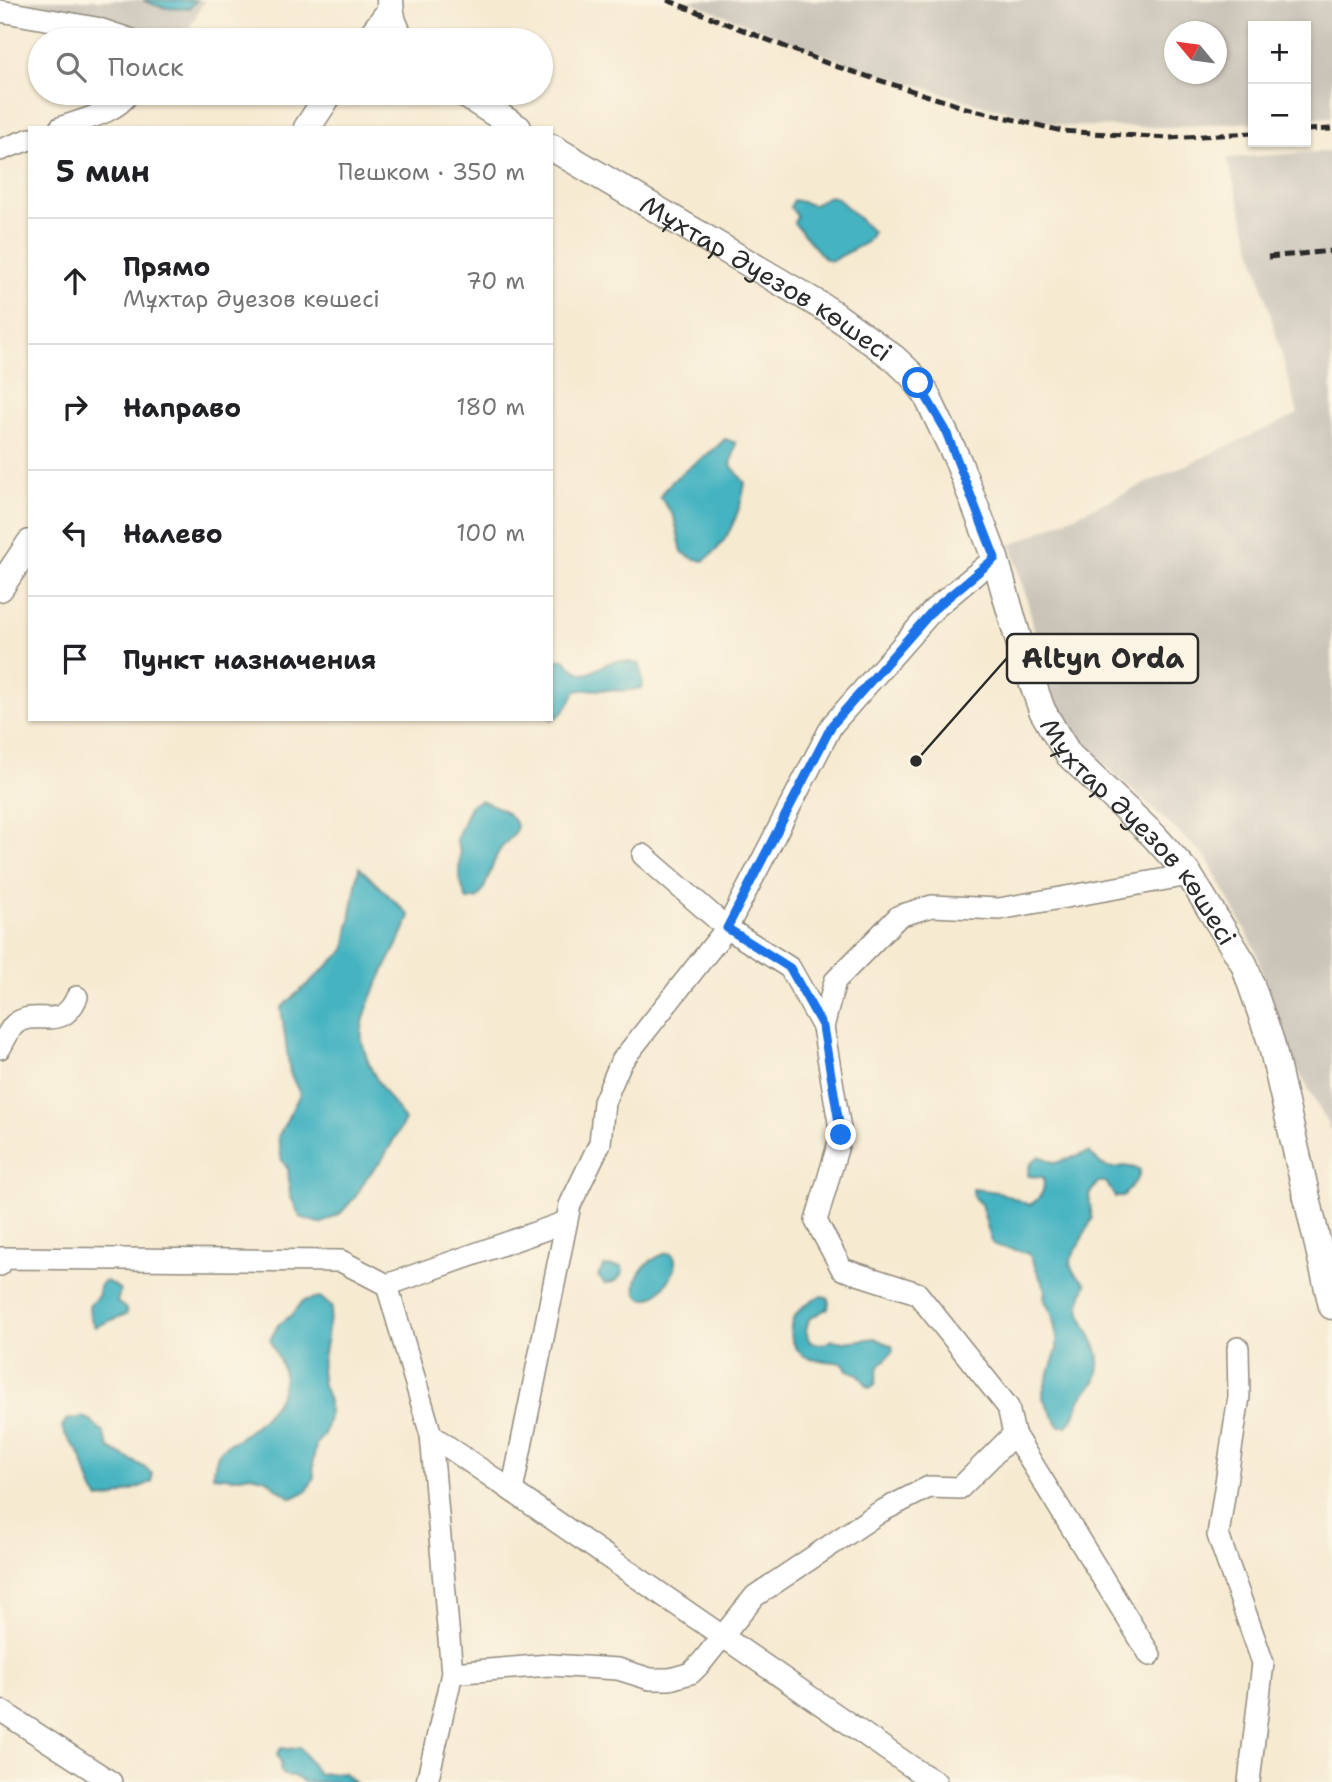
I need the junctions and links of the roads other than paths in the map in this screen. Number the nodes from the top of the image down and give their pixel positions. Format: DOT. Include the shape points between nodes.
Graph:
graph roads {
  1 [pos="390,5"];
  2 [pos="0,10"];
  3 [pos="96,28"];
  4 [pos="376,28"];
  5 [pos="396,28"];
  6 [pos="116,105"];
  7 [pos="322,105"];
  8 [pos="479,105"];
  9 [pos="506,125"];
  10 [pos="65,126"];
  11 [pos="308,126"];
  12 [pos="28,140"];
  13 [pos="553,148"];
  14 [pos="0,150"];
  15 [pos="28,546"];
  16 [pos="995,558"];
  17 [pos="0,588"];
  18 [pos="643,855"];
  19 [pos="1189,875"];
  20 [pos="727,928"];
  21 [pos="78,997"];
  22 [pos="823,1027"];
  23 [pos="0,1048"];
  24 [pos="566,1222"];
  25 [pos="1,1261"];
  26 [pos="387,1285"];
  27 [pos="1332,1306"];
  28 [pos="1238,1348"];
  29 [pos="1014,1434"];
  30 [pos="431,1435"];
  31 [pos="512,1491"];
  32 [pos="722,1637"];
  33 [pos="1150,1656"];
  34 [pos="452,1673"];
  35 [pos="0,1710"];
  36 [pos="111,1782"];
  37 [pos="427,1782"];
  38 [pos="936,1782"];
  39 [pos="1249,1782"];
  1 -- 4 [label="street"];
  1 -- 5 [label="street"];
  2 -- 3 [label="street"];
  6 -- 10 [label="street"];
  7 -- 11 [label="street"];
  8 -- 9 [label="street"];
  12 -- 14 [label="street"];
  13 -- 16 [label="street, Мұхтар Әуезов көшесі" via="828,310 903,366 925,392 945,429"];
  15 -- 17 [label="street"];
  16 -- 19 [label="street, Мұхтар Әуезов көшесі" via="1024,659 1054,731 1069,755"];
  16 -- 20 [label="street" via="934,609 832,725"];
  18 -- 20 [label="street"];
  19 -- 22 [label="street" via="999,909 932,905 899,916 835,981"];
  19 -- 27 [label="street, Мұхтар Әуезов көшесі" via="1244,964 1260,1007"];
  20 -- 22 [label="street" via="790,968"];
  20 -- 24 [label="street" via="621,1062 604,1102 600,1143"];
  21 -- 23 [label="street" via="65,1015 15,1024"];
  22 -- 29 [label="street" via="841,1135 816,1221 842,1269 917,1293 1009,1407"];
  24 -- 26 [label="street"];
  24 -- 31 [label="street"];
  25 -- 26 [label="street" via="341,1261"];
  26 -- 30 [label="street"];
  28 -- 39 [label="street" via="1239,1397 1218,1535 1263,1663"];
  29 -- 32 [label="street" via="960,1488 929,1487 880,1512 755,1596"];
  29 -- 33 [label="street"];
  30 -- 31 [label="street"];
  30 -- 34 [label="street"];
  31 -- 32 [label="street"];
  32 -- 34 [label="street" via="691,1673 670,1679 650,1679 618,1669 549,1665"];
  32 -- 38 [label="street"];
  34 -- 37 [label="street"];
  35 -- 36 [label="street"];
}
